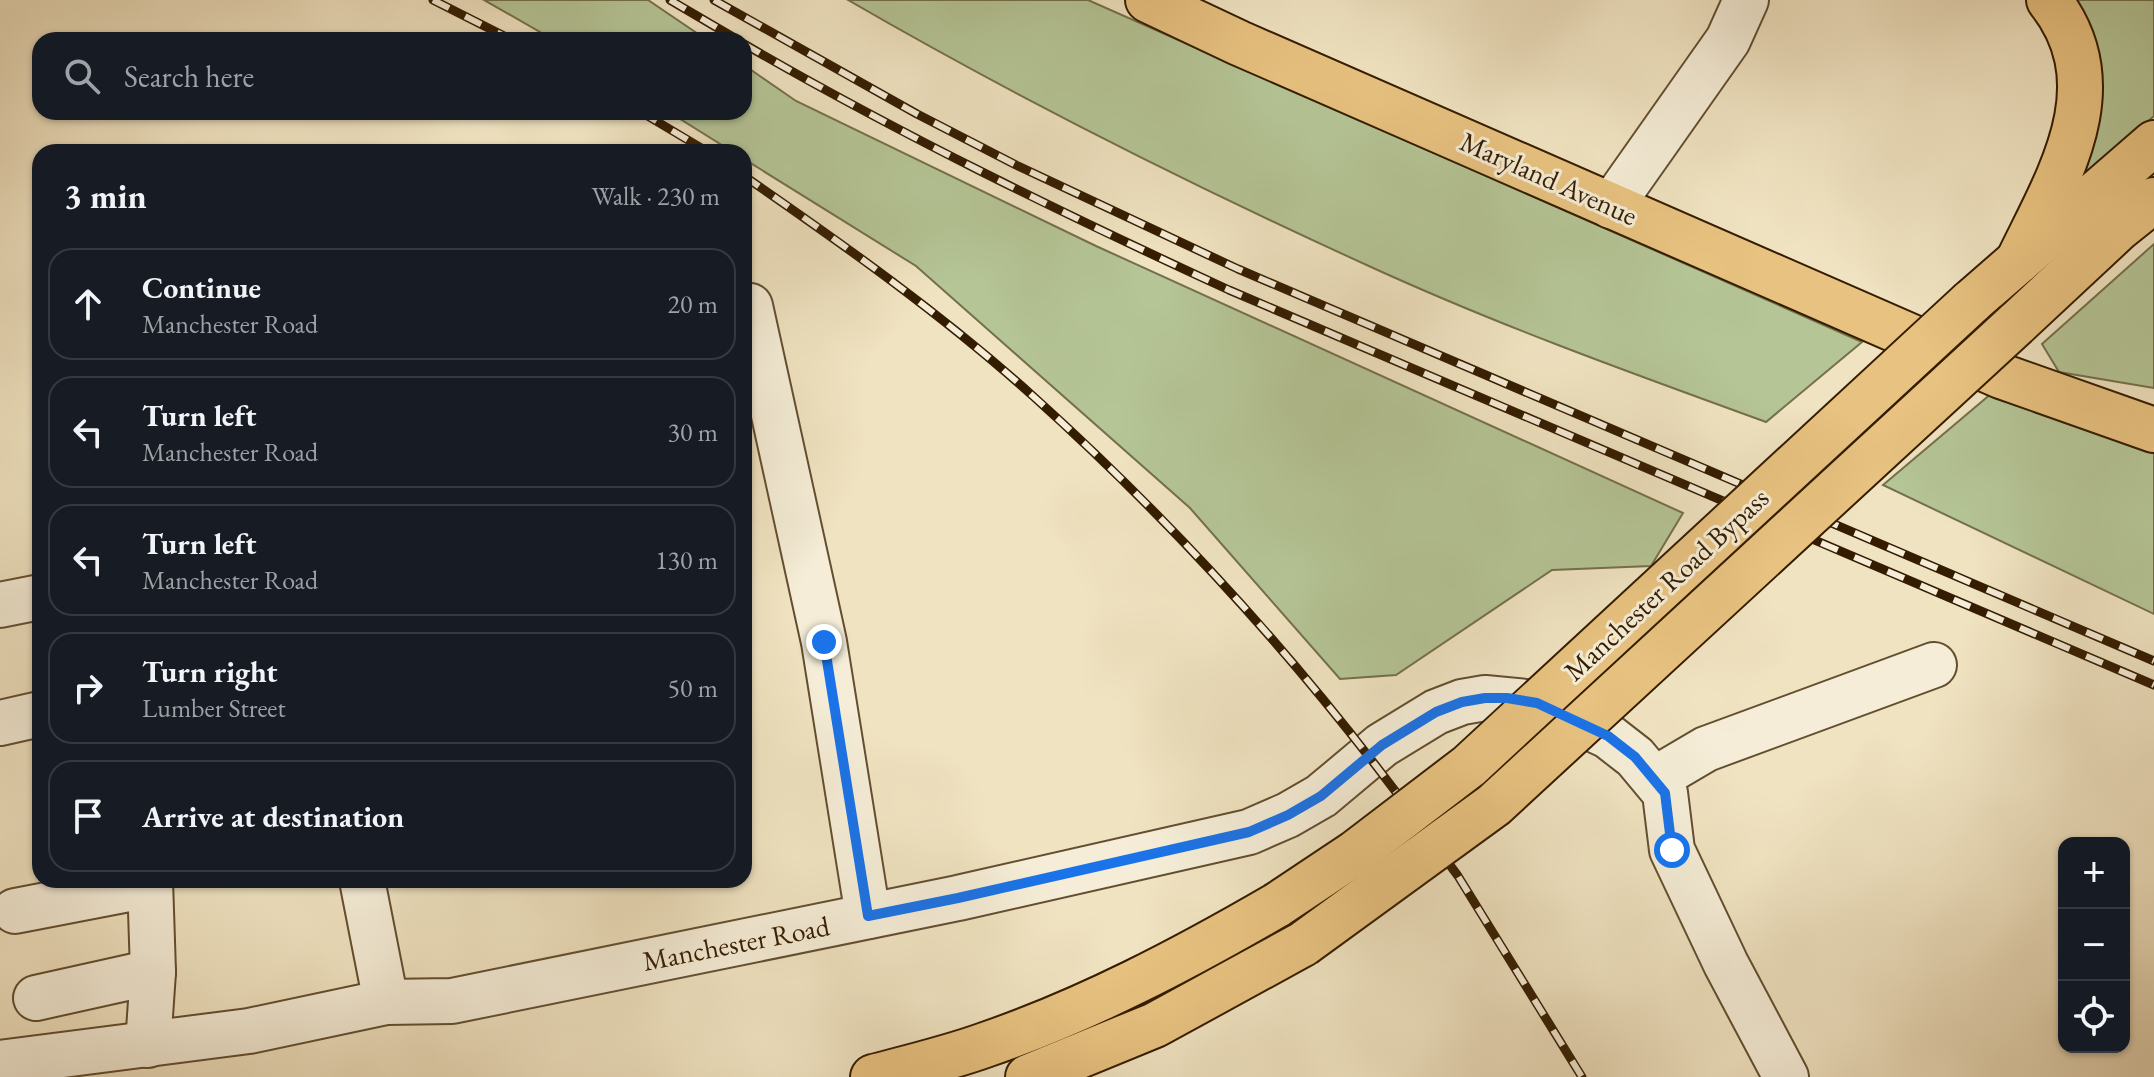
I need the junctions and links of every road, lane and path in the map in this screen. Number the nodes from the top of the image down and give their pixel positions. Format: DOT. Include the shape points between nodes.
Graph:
graph roads {
  1 [pos="1148,0"];
  2 [pos="1746,0"];
  3 [pos="2049,0"];
  4 [pos="2154,143"];
  5 [pos="2154,200"];
  6 [pos="1611,206"];
  7 [pos="2018,261"];
  8 [pos="752,315"];
  9 [pos="2133,416"];
  10 [pos="2154,430"];
  11 [pos="32,599"];
  12 [pos="0,605"];
  13 [pos="1934,665"];
  14 [pos="32,716"];
  15 [pos="0,723"];
  16 [pos="1655,779"];
  17 [pos="122,888"];
  18 [pos="150,888"];
  19 [pos="364,888"];
  20 [pos="15,911"];
  21 [pos="868,916"];
  22 [pos="153,972"];
  23 [pos="36,998"];
  24 [pos="386,1002"];
  25 [pos="148,1045"];
  26 [pos="0,1063"];
  27 [pos="873,1077"];
  28 [pos="1028,1077"];
  29 [pos="1786,1077"];
  1 -- 6 [label="main road, Maryland Avenue"];
  2 -- 6 [label="street" via="1728,40"];
  3 -- 7 [label="main road" via="2077,59 2078,124 2069,157"];
  4 -- 7 [label="main road, Manchester Road Bypass"];
  5 -- 28 [label="main road, Manchester Road Bypass, bridge" via="1494,805 1303,944 1155,1025"];
  6 -- 9 [label="main road, Maryland Avenue" via="2001,376"];
  7 -- 27 [label="main road, Manchester Road Bypass, bridge" via="1469,766 1355,853 1277,905 1172,964 1035,1027"];
  8 -- 21 [label="street" via="824,642"];
  9 -- 10 [label="main road"];
  11 -- 12 [label="street"];
  13 -- 16 [label="street" via="1706,749"];
  14 -- 15 [label="street"];
  16 -- 21 [label="street, Manchester Road" via="1608,736 1537,703 1473,700 1408,727 1321,796 1249,832"];
  16 -- 29 [label="street, Manchester Road" via="1665,793 1672,850"];
  17 -- 20 [label="street"];
  18 -- 22 [label="street"];
  19 -- 24 [label="street"];
  21 -- 24 [label="street, Manchester Road" via="452,1001"];
  22 -- 23 [label="street"];
  22 -- 25 [label="street"];
  24 -- 25 [label="street, Manchester Road" via="249,1031"];
  25 -- 26 [label="street, Manchester Road"];
}
